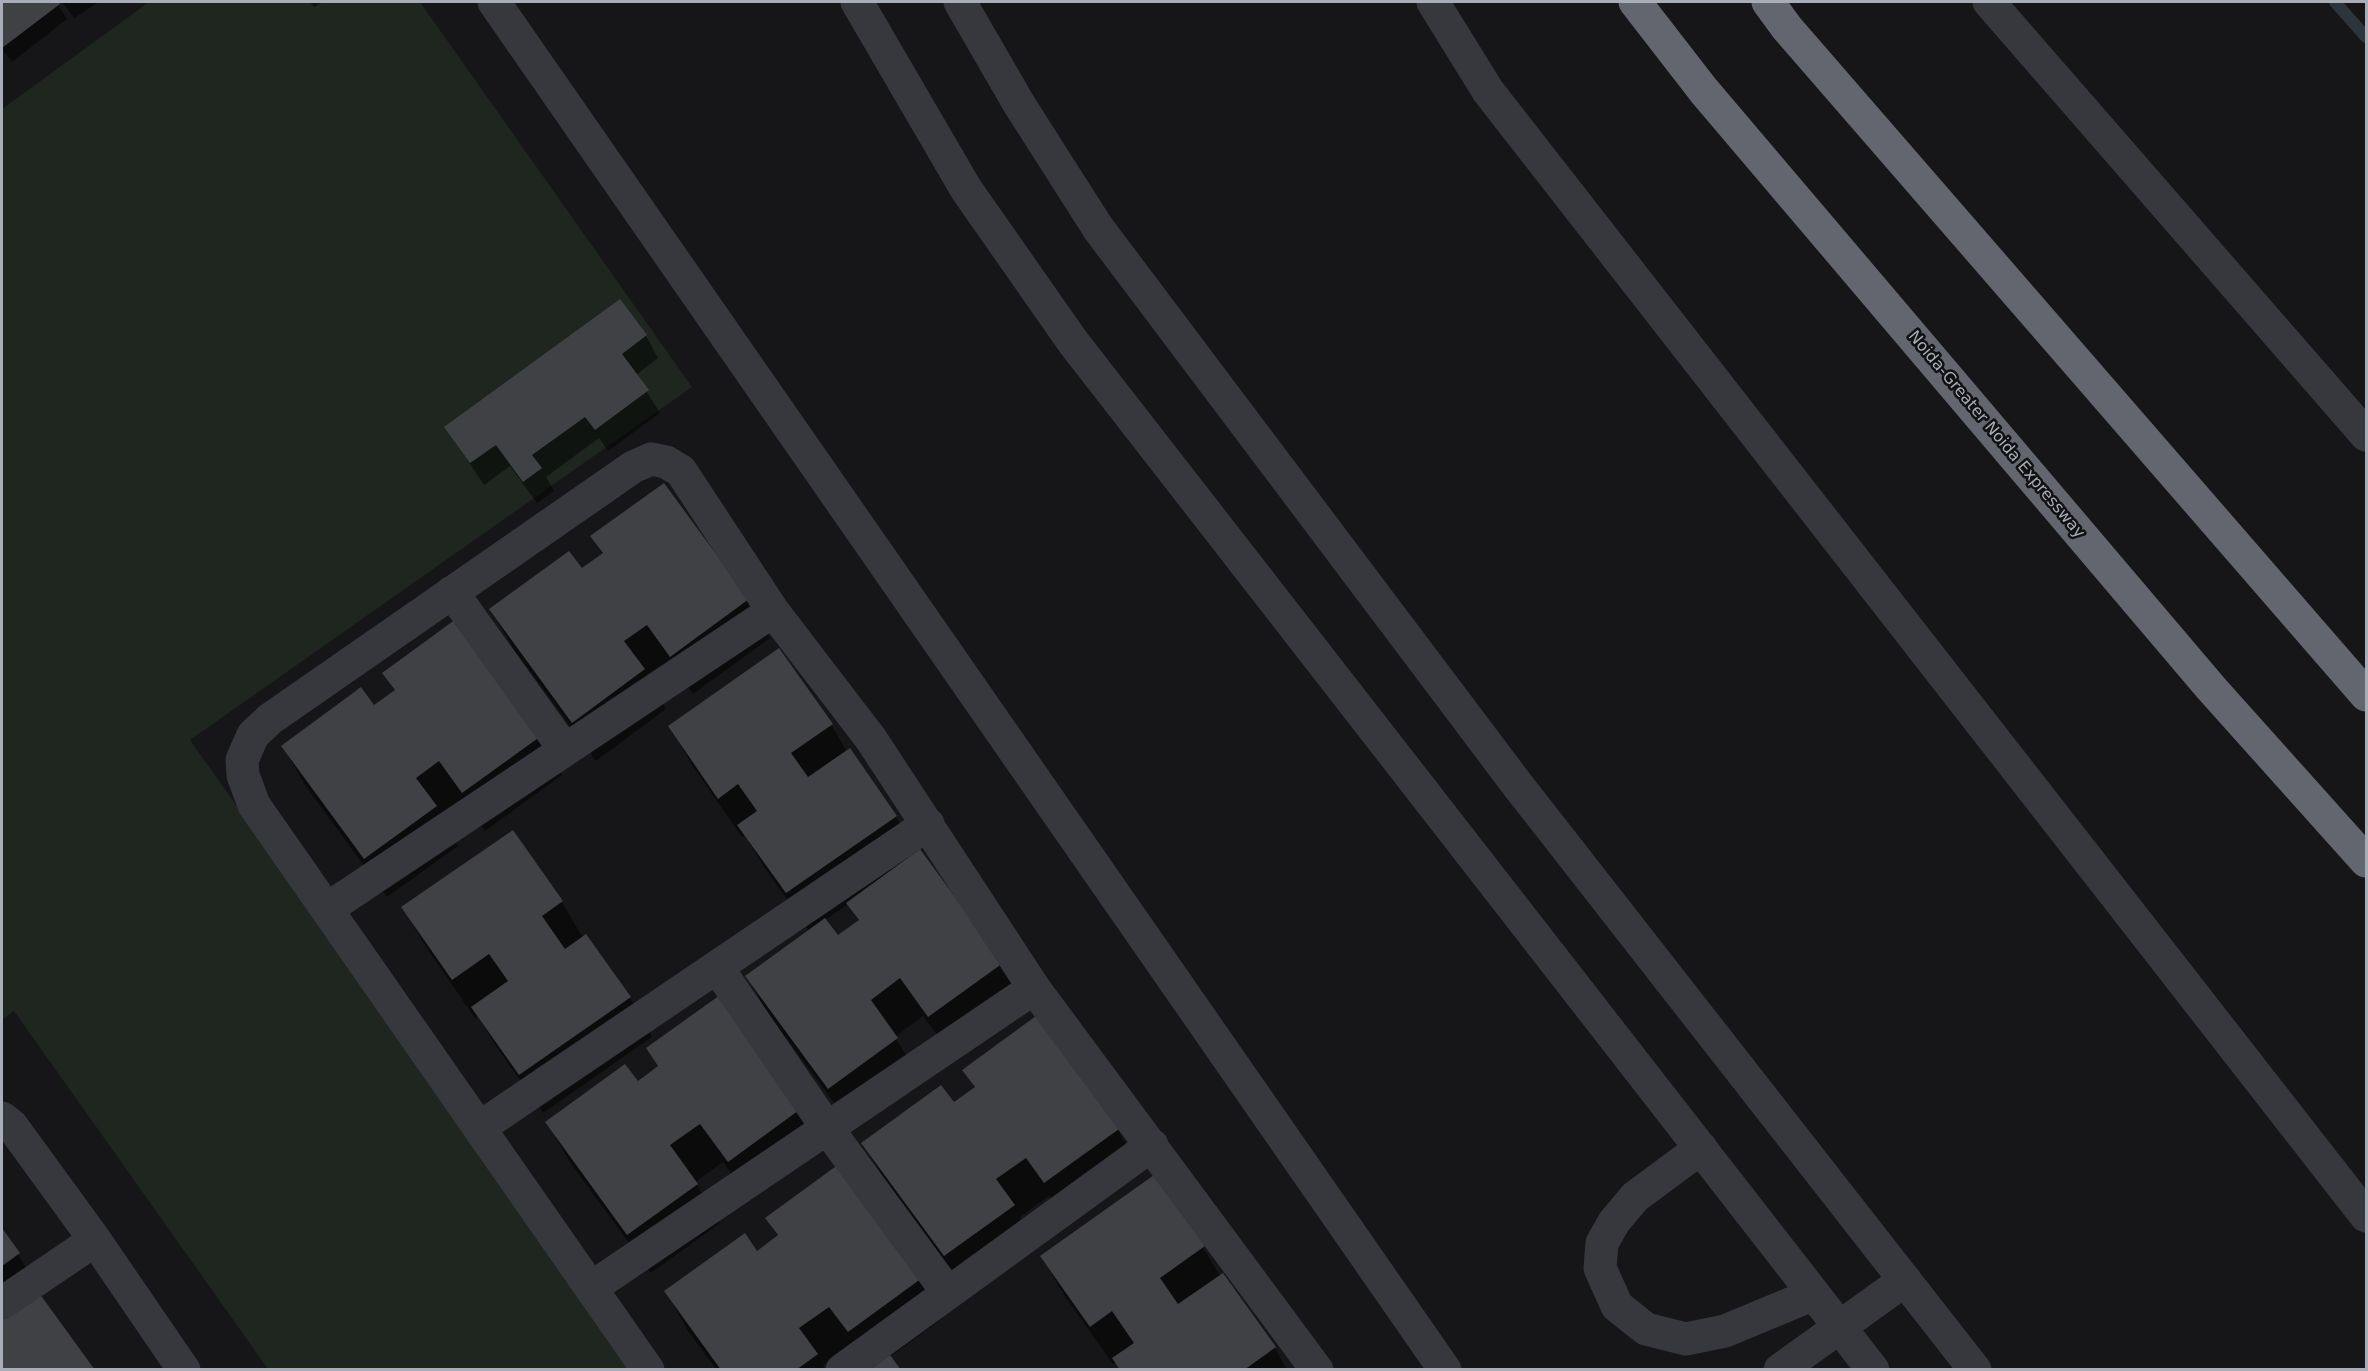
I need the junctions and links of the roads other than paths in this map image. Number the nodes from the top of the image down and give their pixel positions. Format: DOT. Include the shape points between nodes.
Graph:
graph roads {
  1 [pos="495,2"];
  2 [pos="857,2"];
  3 [pos="960,2"];
  4 [pos="1433,2"];
  5 [pos="1635,2"];
  6 [pos="1768,2"];
  7 [pos="1989,2"];
  8 [pos="2367,435"];
  9 [pos="452,592"];
  10 [pos="773,611"];
  11 [pos="2367,695"];
  12 [pos="566,750"];
  13 [pos="928,824"];
  14 [pos="2367,861"];
  15 [pos="327,909"];
  16 [pos="717,967"];
  17 [pos="1034,988"];
  18 [pos="2,1118"];
  19 [pos="479,1128"];
  20 [pos="827,1128"];
  21 [pos="1152,1145"];
  22 [pos="1701,1148"];
  23 [pos="2367,1216"];
  24 [pos="96,1240"];
  25 [pos="1905,1280"];
  26 [pos="591,1288"];
  27 [pos="948,1293"];
  28 [pos="1814,1294"];
  29 [pos="2,1303"];
  30 [pos="1840,1327"];
  31 [pos="1303,1365"];
  32 [pos="184,1370"];
  33 [pos="648,1370"];
  34 [pos="842,1370"];
  35 [pos="1445,1370"];
  36 [pos="1780,1370"];
  37 [pos="1873,1370"];
  38 [pos="1974,1370"];
  1 -- 35 [label="street"];
  2 -- 22 [label="street" via="966,189 1073,342"];
  3 -- 25 [label="street" via="1098,228 1516,783"];
  4 -- 23 [label="street" via="1488,91"];
  5 -- 14 [label="highway, Noida-Greater Noida Expressway" via="1704,91 2211,687"];
  6 -- 11 [label="highway"];
  7 -- 8 [label="street"];
  9 -- 10 [label="street" via="633,467 651,459 681,471"];
  9 -- 12 [label="street"];
  9 -- 15 [label="street" via="270,719 253,735 242,760 243,776 254,805"];
  10 -- 12 [label="street"];
  10 -- 13 [label="street" via="871,739"];
  12 -- 15 [label="street"];
  13 -- 16 [label="street"];
  13 -- 17 [label="street"];
  15 -- 19 [label="street"];
  16 -- 19 [label="street"];
  16 -- 20 [label="street"];
  17 -- 20 [label="street"];
  17 -- 21 [label="street"];
  18 -- 24 [label="street" via="12,1126"];
  19 -- 26 [label="street"];
  20 -- 26 [label="street"];
  20 -- 27 [label="street"];
  21 -- 27 [label="street"];
  21 -- 31 [label="street"];
  22 -- 28 [label="street"];
  22 -- 28 [label="street" via="1635,1197 1602,1243 1600,1268 1617,1306 1646,1329 1686,1339 1725,1331"];
  24 -- 29 [label="street"];
  24 -- 32 [label="street"];
  25 -- 30 [label="street"];
  25 -- 38 [label="street"];
  26 -- 33 [label="street"];
  27 -- 34 [label="street"];
  28 -- 30 [label="street"];
  30 -- 36 [label="street"];
  30 -- 37 [label="street"];
}
